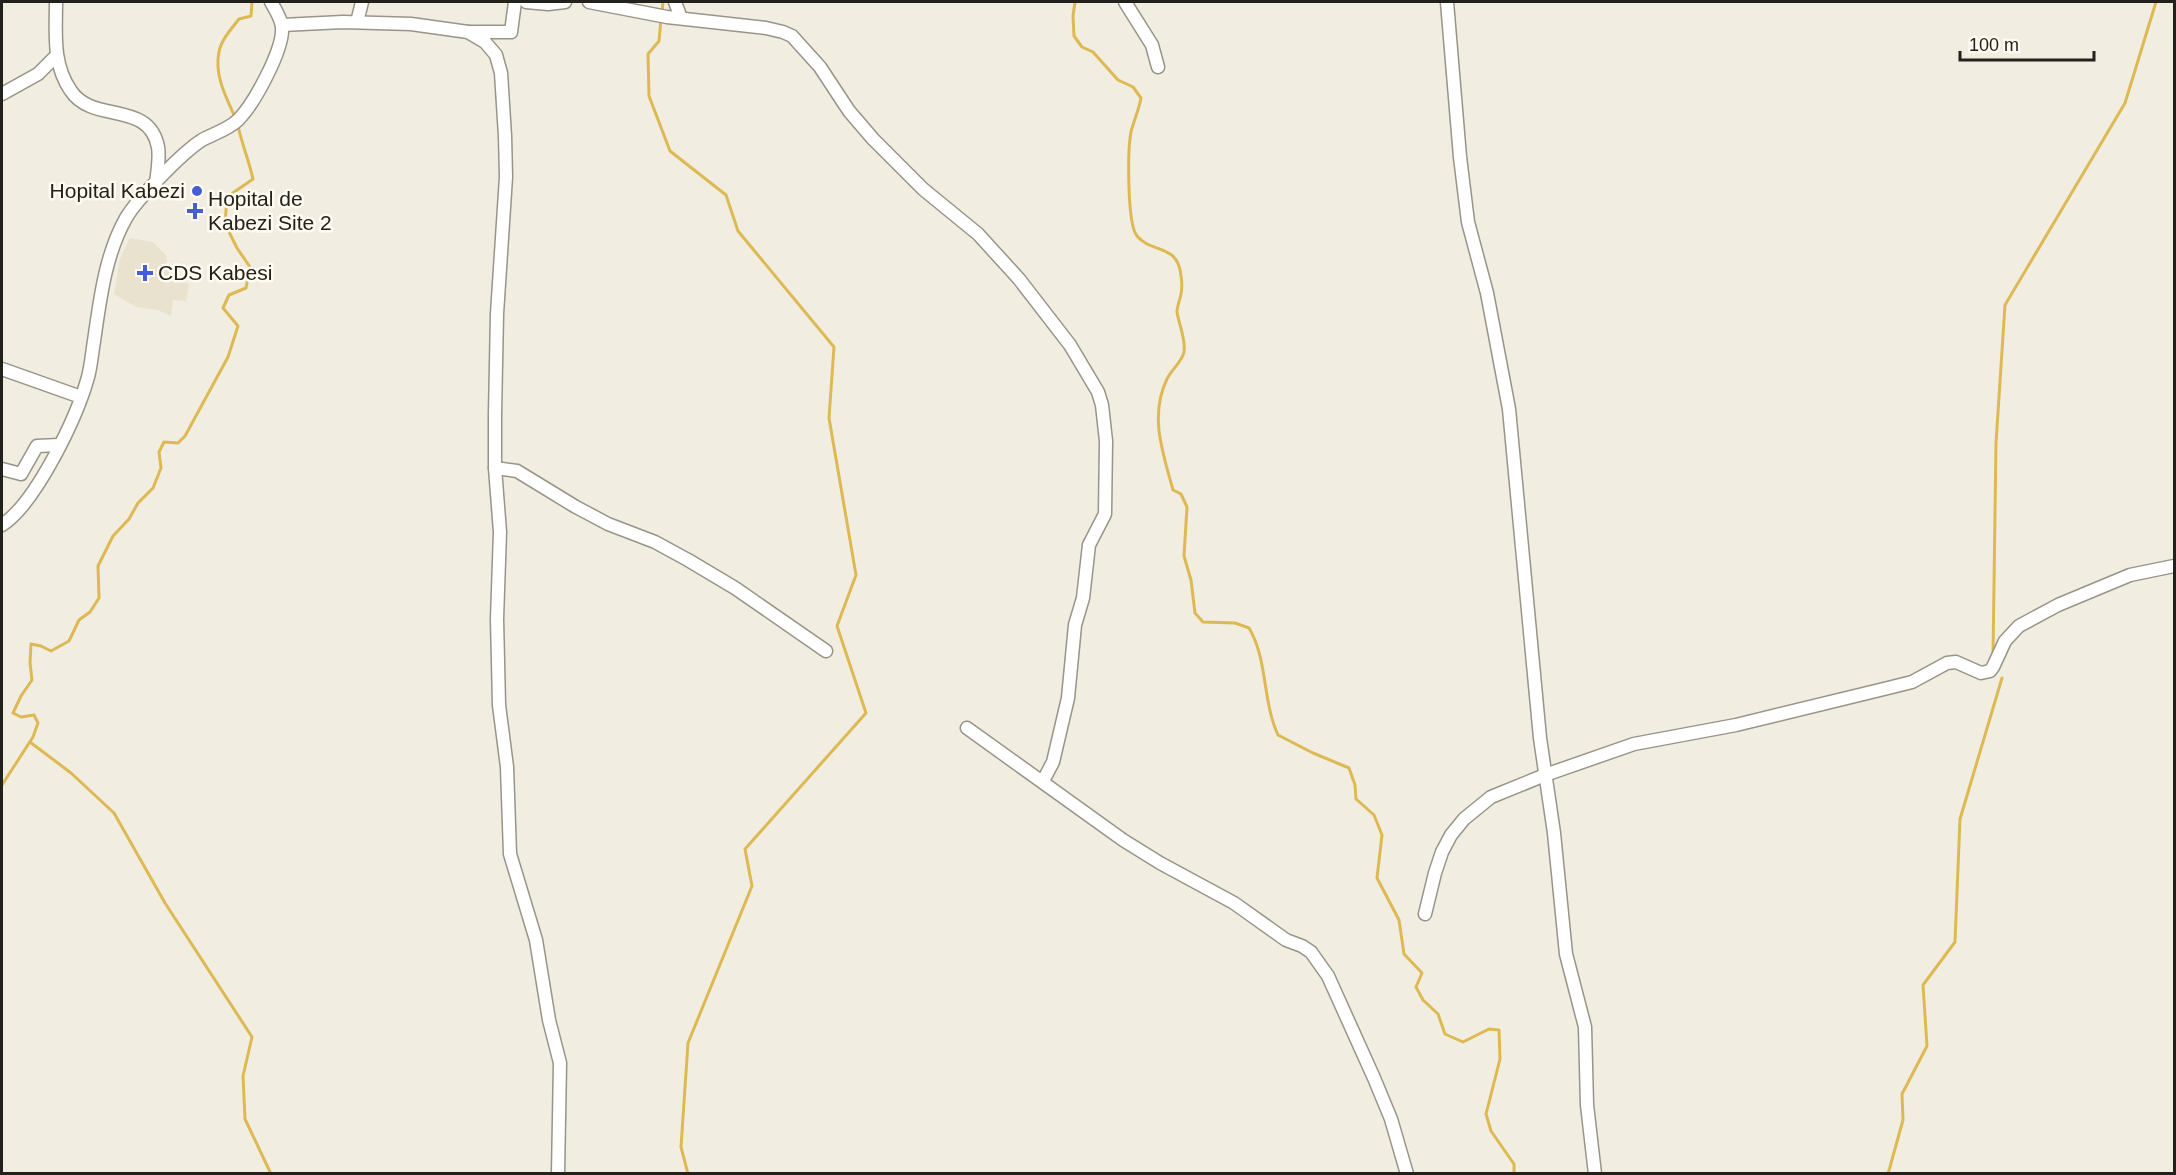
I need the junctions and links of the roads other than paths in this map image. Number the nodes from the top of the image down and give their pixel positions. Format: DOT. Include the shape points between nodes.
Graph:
graph roads {
  1 [pos="56,2"];
  2 [pos="271,2"];
  3 [pos="362,2"];
  4 [pos="515,2"];
  5 [pos="525,2"];
  6 [pos="565,2"];
  7 [pos="589,2"];
  8 [pos="675,2"];
  9 [pos="1125,2"];
  10 [pos="1447,2"];
  11 [pos="681,18"];
  12 [pos="357,22"];
  13 [pos="282,25"];
  14 [pos="468,32"];
  15 [pos="56,56"];
  16 [pos="1158,67"];
  17 [pos="2,94"];
  18 [pos="156,184"];
  19 [pos="2,369"];
  20 [pos="81,397"];
  21 [pos="59,445"];
  22 [pos="495,468"];
  23 [pos="2,470"];
  24 [pos="2,525"];
  25 [pos="2175,566"];
  26 [pos="826,651"];
  27 [pos="967,728"];
  28 [pos="1545,775"];
  29 [pos="1043,781"];
  30 [pos="1425,914"];
  31 [pos="558,1173"];
  32 [pos="1407,1173"];
  33 [pos="1595,1173"];
  1 -- 15 [label="street"];
  2 -- 13 [label="street"];
  3 -- 12 [label="street"];
  4 -- 14 [label="street" via="511,32"];
  5 -- 6 [label="street"];
  7 -- 11 [label="street"];
  8 -- 11 [label="street"];
  9 -- 16 [label="street" via="1152,45"];
  10 -- 28 [label="street" via="1468,222 1487,293 1509,409"];
  11 -- 29 [label="street" via="766,28 792,36 873,139 923,189 978,234 1019,279 1070,345 1098,392 1106,441 1105,514 1089,544 1068,698 1053,762"];
  12 -- 13 [label="street"];
  12 -- 14 [label="street"];
  13 -- 18 [label="street" via="271,65 237,122 200,141"];
  14 -- 22 [label="street" via="485,42 496,55 506,136 497,314"];
  15 -- 17 [label="street" via="38,74"];
  15 -- 18 [label="street" via="72,93 86,105 138,119 151,127 159,148"];
  18 -- 20 [label="street" via="126,219 110,256"];
  19 -- 20 [label="street"];
  20 -- 21 [label="street"];
  21 -- 23 [label="street" via="37,447 21,474"];
  21 -- 24 [label="street" via="32,495"];
  22 -- 26 [label="street" via="517,471 608,524 688,560"];
  22 -- 31 [label="street" via="500,532 499,705 507,767 510,854 536,940 549,1020 559,1052"];
  25 -- 28 [label="street" via="2130,575 2019,626 2005,641 1990,671 1981,673 1956,662 1947,663 1911,682 1736,725 1634,744"];
  27 -- 29 [label="street"];
  28 -- 30 [label="street" via="1491,797 1464,819 1442,852"];
  28 -- 33 [label="street" via="1566,954 1585,1027 1587,1105"];
  29 -- 32 [label="street" via="1123,840 1311,952 1328,976 1374,1078"];
}
